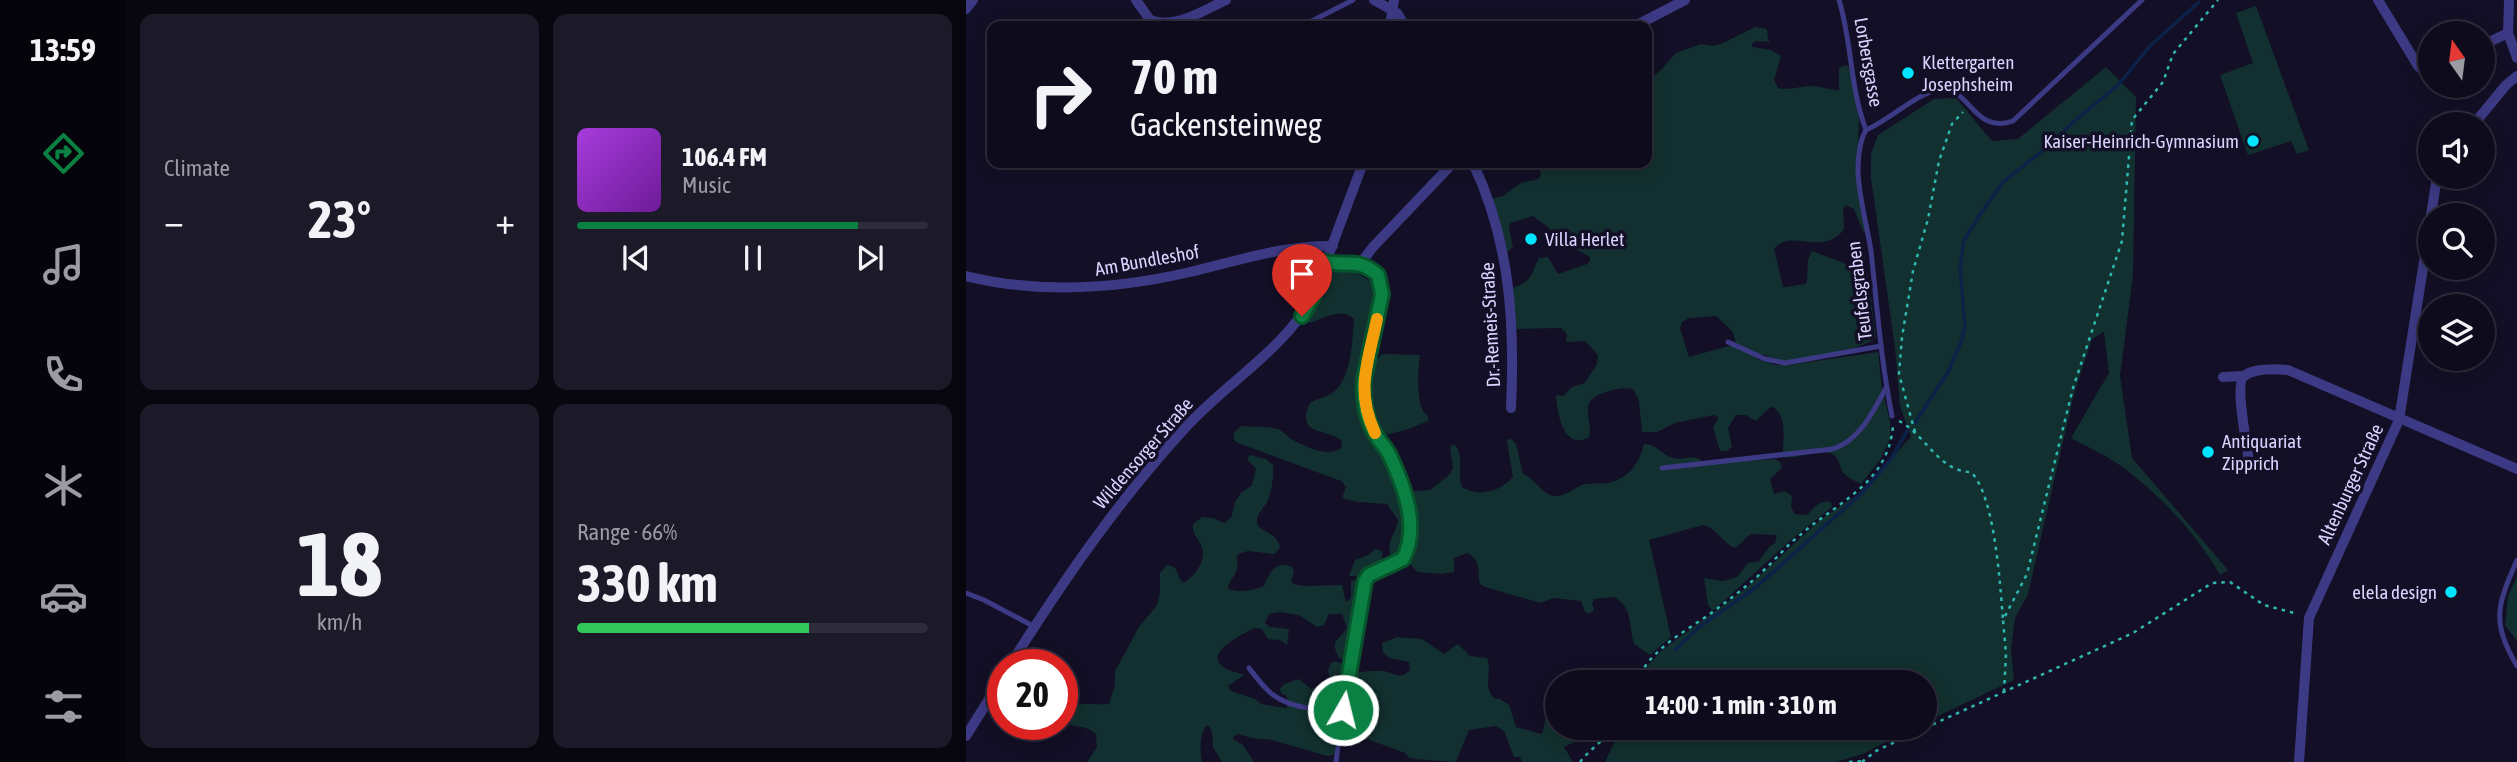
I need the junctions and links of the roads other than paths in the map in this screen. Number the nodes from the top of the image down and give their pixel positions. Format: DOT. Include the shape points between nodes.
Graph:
graph roads {
  1 [pos="973,0"];
  2 [pos="1136,0"];
  3 [pos="1226,0"];
  4 [pos="1353,0"];
  5 [pos="1374,0"];
  6 [pos="1685,0"];
  7 [pos="1839,0"];
  8 [pos="2142,0"];
  9 [pos="2378,0"];
  10 [pos="2509,0"];
  11 [pos="1393,5"];
  12 [pos="966,9"];
  13 [pos="1154,21"];
  14 [pos="1168,21"];
  15 [pos="1312,21"];
  16 [pos="1402,21"];
  17 [pos="1644,21"];
  18 [pos="2508,33"];
  19 [pos="2496,39"];
  20 [pos="2517,58"];
  21 [pos="2418,66"];
  22 [pos="2517,76"];
  23 [pos="2484,112"];
  24 [pos="1866,130"];
  25 [pos="1361,168"];
  26 [pos="1448,168"];
  27 [pos="1475,168"];
  28 [pos="1333,246"];
  29 [pos="1326,262"];
  30 [pos="1360,264"];
  31 [pos="966,276"];
  32 [pos="2421,280"];
  33 [pos="1728,342"];
  34 [pos="1881,346"];
  35 [pos="2244,376"];
  36 [pos="2223,377"];
  37 [pos="1886,388"];
  38 [pos="1511,408"];
  39 [pos="1892,415"];
  40 [pos="2399,420"];
  41 [pos="2249,463"];
  42 [pos="1662,468"];
  43 [pos="2517,469"];
  44 [pos="2517,560"];
  45 [pos="966,593"];
  46 [pos="1035,626"];
  47 [pos="1020,649"];
  48 [pos="2517,666"];
  49 [pos="1249,668"];
  50 [pos="987,703"];
  51 [pos="1343,710"];
  52 [pos="966,736"];
  53 [pos="1336,762"];
  54 [pos="2298,762"];
  1 -- 12 [label="street"];
  2 -- 13 [label="street"];
  3 -- 14 [label="street"];
  4 -- 15 [label="lane"];
  5 -- 11 [label="street"];
  6 -- 17 [label="street"];
  7 -- 24 [label="lane, Lorbersgasse"];
  8 -- 24 [label="lane" via="2013,121 1989,123 1953,91 1936,90"];
  9 -- 21 [label="street"];
  10 -- 18 [label="street"];
  11 -- 16 [label="street"];
  18 -- 19 [label="street"];
  18 -- 20 [label="street"];
  22 -- 23 [label="street"];
  24 -- 34 [label="lane, Teufelsgraben" via="1858,172"];
  25 -- 28 [label="street, Wildensorger Straße"];
  26 -- 30 [label="street"];
  27 -- 38 [label="street, Dr.-Remeis-Straße" via="1494,212 1509,284"];
  28 -- 29 [label="street, Wildensorger Straße"];
  28 -- 31 [label="street, Am Bundleshof" via="1267,253 1137,283 1042,287"];
  29 -- 30 [label="street"];
  29 -- 46 [label="street, Wildensorger Straße" via="1302,316 1168,447 1106,522"];
  30 -- 51 [label="lane" via="1378,275 1382,294 1364,379 1365,403 1373,430 1399,478 1411,531 1403,559 1365,581"];
  32 -- 40 [label="street, Altenburger Straße"];
  33 -- 34 [label="lane" via="1784,363"];
  34 -- 37 [label="lane, Teufelsgraben"];
  35 -- 36 [label="street"];
  35 -- 40 [label="street" via="2288,370"];
  35 -- 41 [label="street" via="2240,397"];
  37 -- 39 [label="lane, Teufelsgraben"];
  37 -- 42 [label="lane" via="1847,445"];
  40 -- 43 [label="street"];
  40 -- 54 [label="street, Altenburger Straße" via="2309,618"];
  44 -- 48 [label="lane" via="2499,610 2504,643"];
  45 -- 46 [label="lane"];
  46 -- 47 [label="street, Wildensorger Straße"];
  49 -- 51 [label="lane" via="1279,699 1322,711"];
  50 -- 52 [label="street"];
  51 -- 53 [label="lane"];
}
